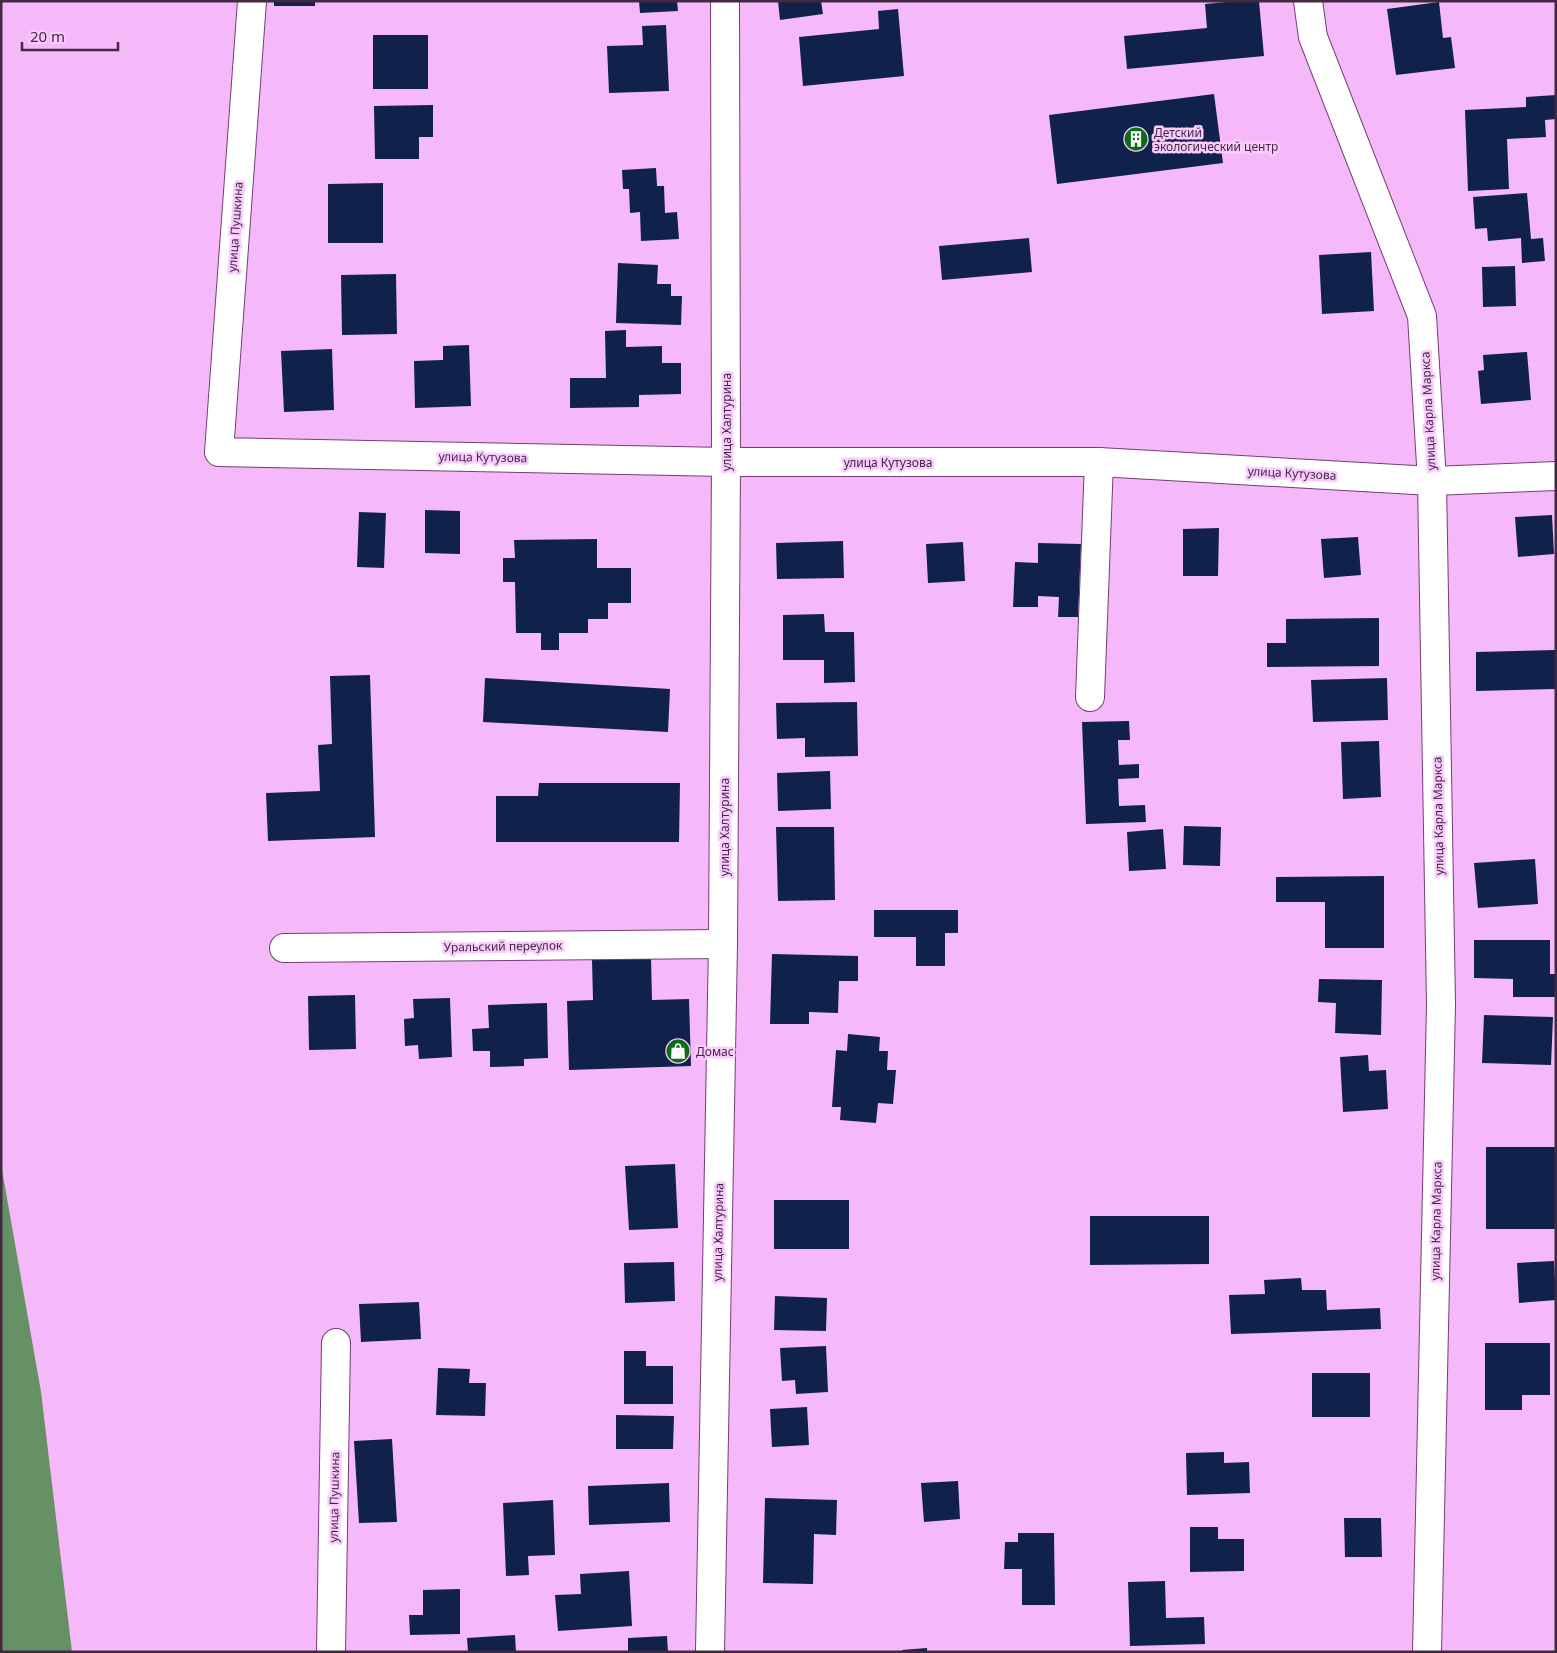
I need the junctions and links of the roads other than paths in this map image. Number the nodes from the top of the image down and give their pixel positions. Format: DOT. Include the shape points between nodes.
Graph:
graph roads {
  1 [pos="252,1"];
  2 [pos="725,1"];
  3 [pos="1308,1"];
  4 [pos="219,452"];
  5 [pos="726,462"];
  6 [pos="1099,462"];
  7 [pos="1556,476"];
  8 [pos="1432,481"];
  9 [pos="1090,697"];
  10 [pos="723,944"];
  11 [pos="284,948"];
  12 [pos="336,1343"];
  13 [pos="331,1652"];
  14 [pos="710,1652"];
  15 [pos="1427,1652"];
  1 -- 4 [label="street, улица Пушкина"];
  2 -- 5 [label="street, улица Халтурина"];
  3 -- 8 [label="street, улица Карла Маркса" via="1313,37 1422,316"];
  4 -- 5 [label="street, улица Кутузова"];
  5 -- 6 [label="street, улица Кутузова"];
  5 -- 10 [label="street, улица Халтурина"];
  6 -- 8 [label="street, улица Кутузова"];
  6 -- 9 [label="street"];
  7 -- 8 [label="street, улица Кутузова"];
  8 -- 15 [label="street, улица Карла Маркса" via="1441,1004"];
  10 -- 11 [label="street, Уральский переулок"];
  10 -- 14 [label="street, улица Халтурина"];
  12 -- 13 [label="street, улица Пушкина"];
}
